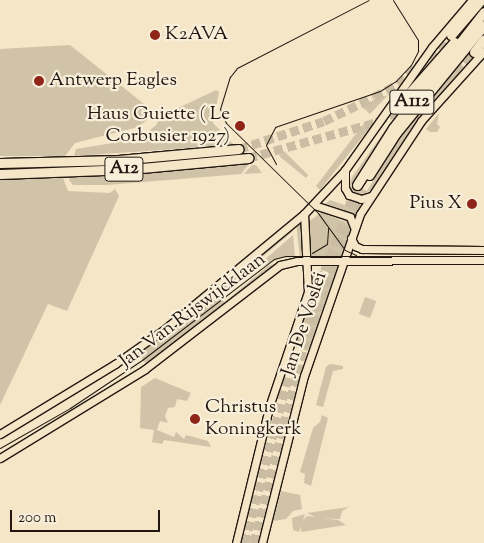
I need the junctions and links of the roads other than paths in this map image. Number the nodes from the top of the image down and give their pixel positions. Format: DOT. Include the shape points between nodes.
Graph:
graph roads {
  1 [pos="472,0"];
  2 [pos="481,0"];
  3 [pos="484,12"];
  4 [pos="479,24"];
  5 [pos="450,35"];
  6 [pos="484,39"];
  7 [pos="484,51"];
  8 [pos="474,52"];
  9 [pos="394,104"];
  10 [pos="239,149"];
  11 [pos="248,158"];
  12 [pos="0,163"];
  13 [pos="345,170"];
  14 [pos="0,174"];
  15 [pos="359,187"];
  16 [pos="371,195"];
  17 [pos="314,204"];
  18 [pos="304,214"];
  19 [pos="354,227"];
  20 [pos="351,238"];
  21 [pos="484,250"];
  22 [pos="484,260"];
  23 [pos="307,261"];
  24 [pos="342,261"];
  25 [pos="0,434"];
  26 [pos="0,458"];
  27 [pos="236,543"];
  28 [pos="262,543"];
  1 -- 9 [label="main road, Jan Van Rijswijcklaan" via="432,47"];
  2 -- 5 [label="highway"];
  3 -- 4 [label="highway, A112"];
  4 -- 9 [label="highway"];
  4 -- 15 [label="highway, A112"];
  6 -- 8 [label="highway"];
  7 -- 16 [label="main road" via="421,121"];
  9 -- 13 [label="main road, Jan Van Rijswijcklaan"];
  10 -- 12 [label="highway, A12" via="118,160"];
  11 -- 14 [label="highway, A12" via="131,169"];
  13 -- 16 [label="main road" via="345,188 349,195 361,199"];
  13 -- 17 [label="main road, Jan Van Rijswijcklaan"];
  16 -- 19 [label="main road"];
  17 -- 18 [label="main road, Jan Van Rijswijcklaan"];
  17 -- 19 [label="main road" via="350,217"];
  18 -- 23 [label="main road, Jan De Voslei"];
  18 -- 25 [label="main road, Jan Van Rijswijcklaan" via="215,291 151,339"];
  19 -- 20 [label="main road"];
  20 -- 21 [label="main road" via="355,246 362,249"];
  20 -- 24 [label="main road"];
  22 -- 24 [label="main road, Jan Van Rijswijcklaan"];
  23 -- 24 [label="main road, Jan Van Rijswijcklaan"];
  23 -- 26 [label="main road, Jan Van Rijswijcklaan" via="285,263 276,268 147,368"];
  23 -- 27 [label="main road, Jan De Voslei" via="308,292 270,404"];
  24 -- 28 [label="main road, Jan De Voslei" via="304,376"];
}
